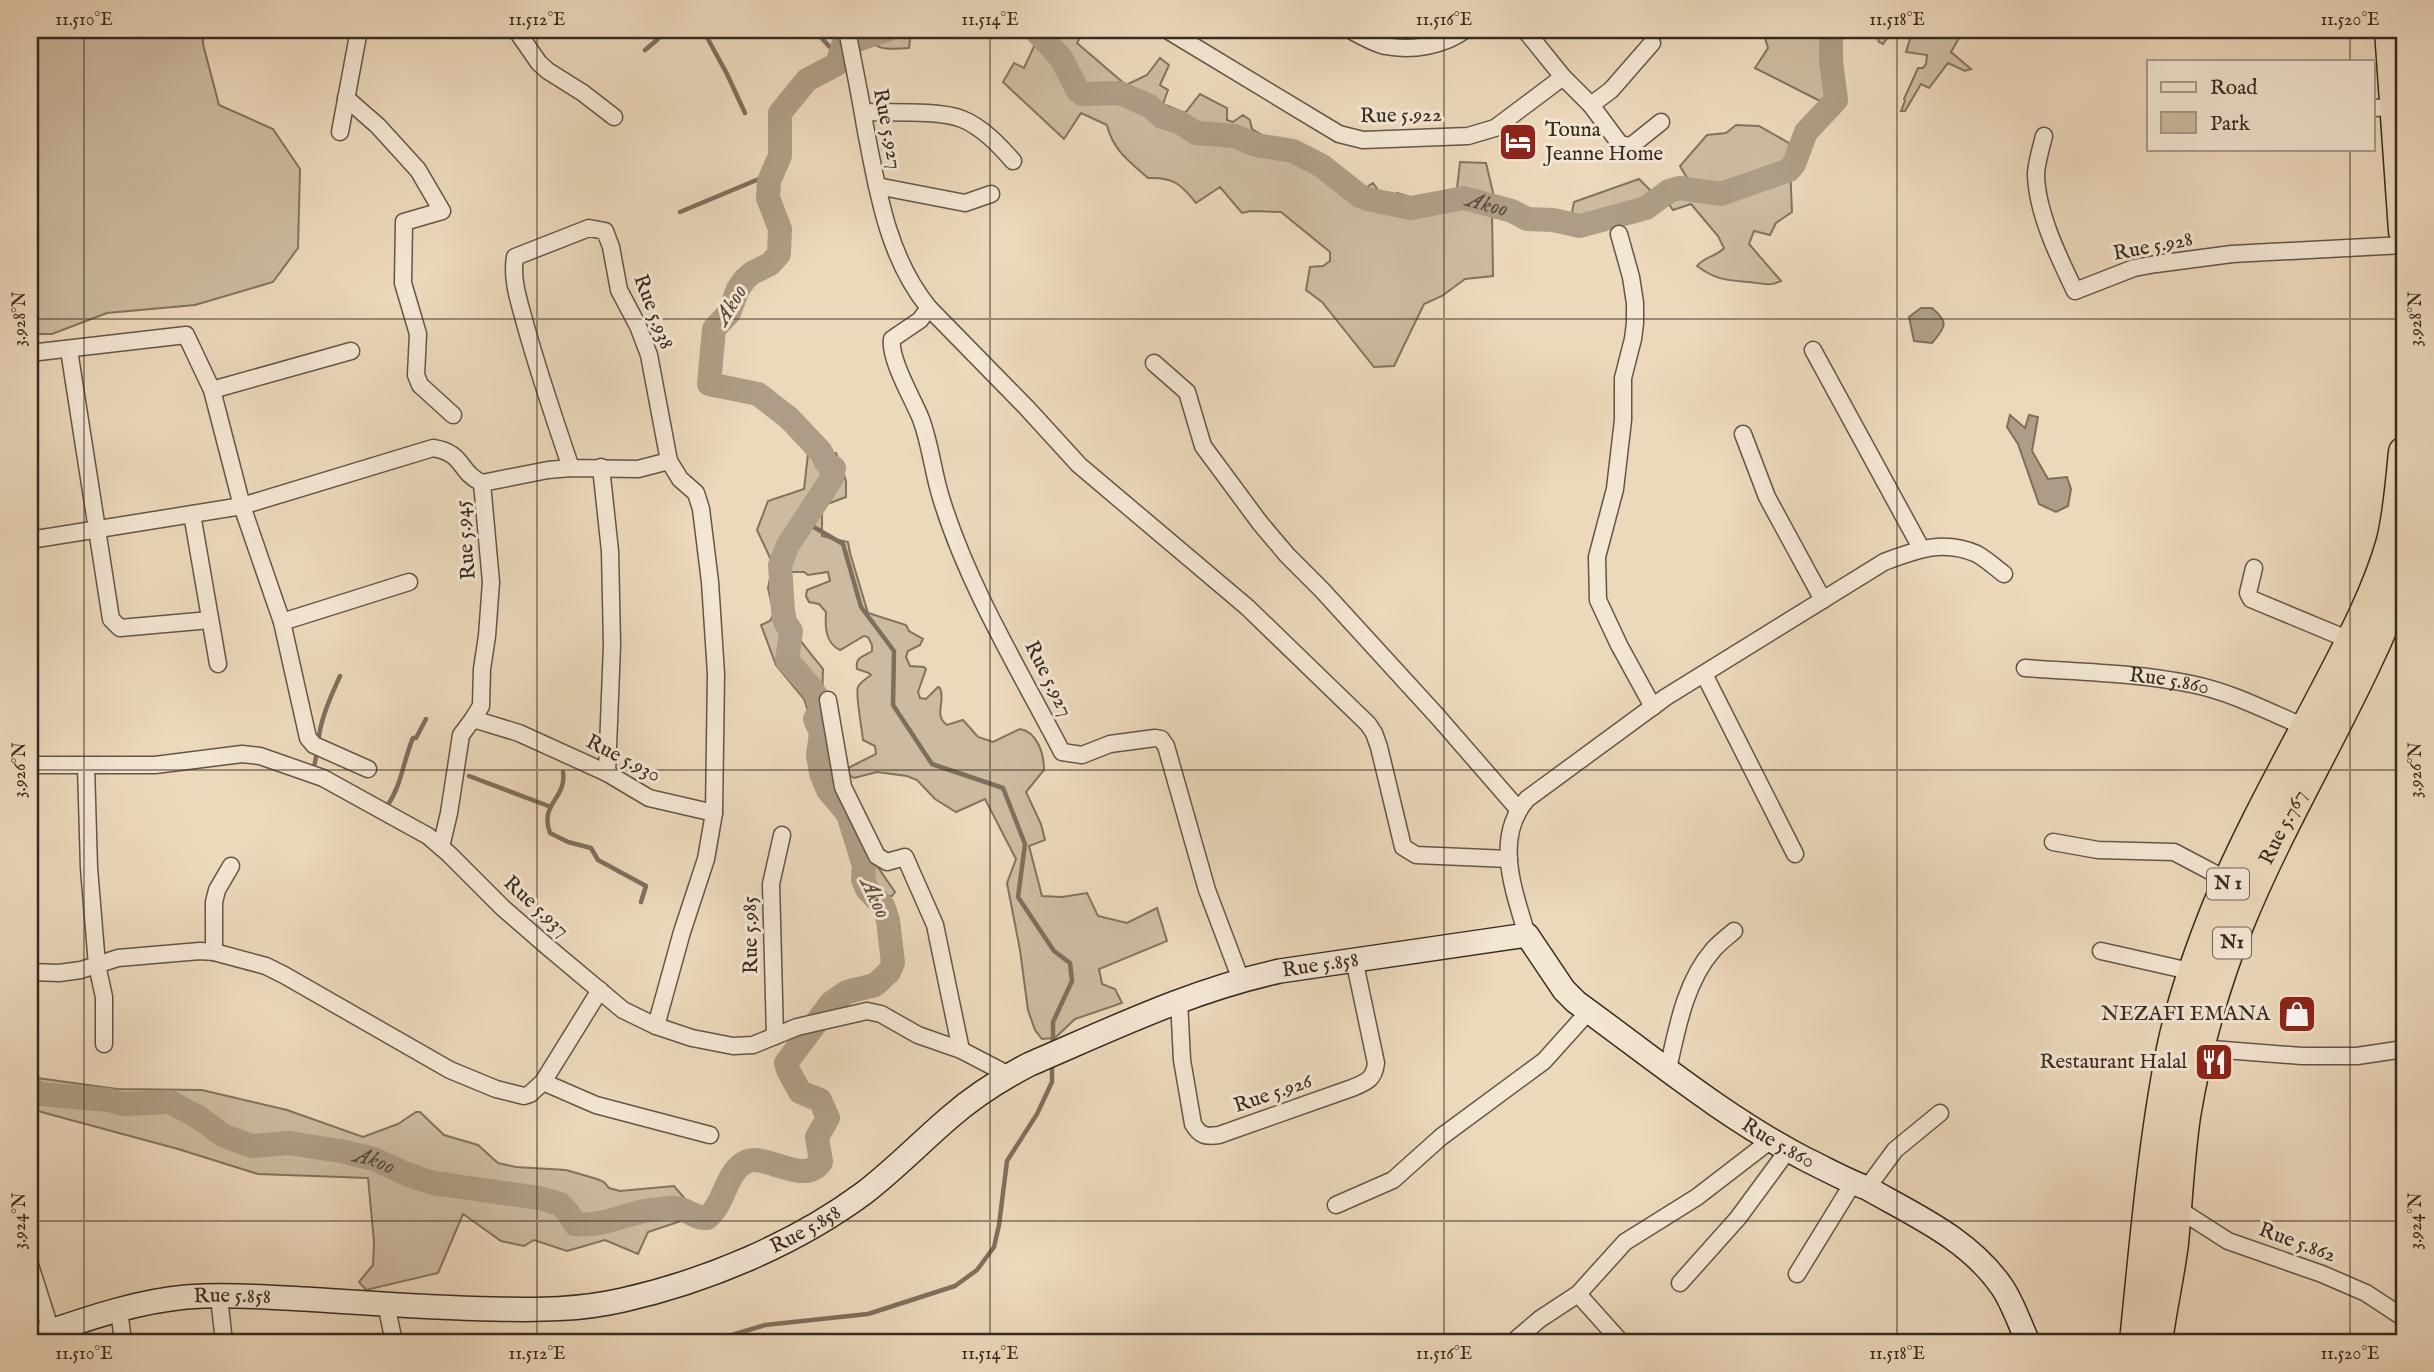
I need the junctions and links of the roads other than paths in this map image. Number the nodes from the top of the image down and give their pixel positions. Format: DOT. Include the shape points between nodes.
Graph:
graph roads {
  1 [pos="359,30"];
  2 [pos="516,30"];
  3 [pos="847,30"];
  4 [pos="1167,30"];
  5 [pos="1350,30"];
  6 [pos="1465,30"];
  7 [pos="1525,30"];
  8 [pos="2390,30"];
  9 [pos="1652,43"];
  10 [pos="1563,77"];
  11 [pos="346,98"];
  12 [pos="1591,105"];
  13 [pos="2385,108"];
  14 [pos="863,112"];
  15 [pos="614,117"];
  16 [pos="1661,122"];
  17 [pos="340,132"];
  18 [pos="2043,136"];
  19 [pos="1013,161"];
  20 [pos="877,186"];
  21 [pos="991,194"];
  22 [pos="2404,231"];
  23 [pos="1619,234"];
  24 [pos="2404,245"];
  25 [pos="929,308"];
  26 [pos="69,350"];
  27 [pos="1813,350"];
  28 [pos="351,351"];
  29 [pos="30,353"];
  30 [pos="1154,363"];
  31 [pos="212,390"];
  32 [pos="453,415"];
  33 [pos="1743,434"];
  34 [pos="2404,452"];
  35 [pos="668,461"];
  36 [pos="601,467"];
  37 [pos="571,468"];
  38 [pos="482,483"];
  39 [pos="242,506"];
  40 [pos="192,514"];
  41 [pos="96,530"];
  42 [pos="30,540"];
  43 [pos="2398,542"];
  44 [pos="1921,548"];
  45 [pos="2254,568"];
  46 [pos="2404,573"];
  47 [pos="2004,574"];
  48 [pos="409,582"];
  49 [pos="1823,600"];
  50 [pos="210,620"];
  51 [pos="282,622"];
  52 [pos="2352,641"];
  53 [pos="218,664"];
  54 [pos="2025,668"];
  55 [pos="1704,674"];
  56 [pos="828,700"];
  57 [pos="1653,707"];
  58 [pos="473,719"];
  59 [pos="2307,728"];
  60 [pos="30,765"];
  61 [pos="86,766"];
  62 [pos="368,769"];
  63 [pos="607,773"];
  64 [pos="1518,809"];
  65 [pos="714,813"];
  66 [pos="782,835"];
  67 [pos="2053,842"];
  68 [pos="441,847"];
  69 [pos="1795,854"];
  70 [pos="1509,859"];
  71 [pos="231,866"];
  72 [pos="2229,881"];
  73 [pos="1734,931"];
  74 [pos="1527,935"];
  75 [pos="2101,951"];
  76 [pos="214,952"];
  77 [pos="1354,959"];
  78 [pos="97,965"];
  79 [pos="30,972"];
  80 [pos="2194,972"];
  81 [pos="1241,980"];
  82 [pos="600,990"];
  83 [pos="1179,1000"];
  84 [pos="1589,1011"];
  85 [pos="656,1026"];
  86 [pos="775,1036"];
  87 [pos="104,1044"];
  88 [pos="2199,1048"];
  89 [pos="2404,1049"];
  90 [pos="961,1050"];
  91 [pos="1668,1069"];
  92 [pos="1009,1075"];
  93 [pos="542,1082"];
  94 [pos="1940,1113"];
  95 [pos="710,1135"];
  96 [pos="1780,1145"];
  97 [pos="1860,1186"];
  98 [pos="1335,1205"];
  99 [pos="2175,1207"];
  100 [pos="30,1265"];
  101 [pos="1797,1275"];
  102 [pos="1679,1283"];
  103 [pos="1578,1294"];
  104 [pos="219,1297"];
  105 [pos="386,1304"];
  106 [pos="119,1309"];
  107 [pos="2404,1318"];
  108 [pos="40,1335"];
  109 [pos="123,1342"];
  110 [pos="224,1342"];
  111 [pos="394,1342"];
  112 [pos="1513,1342"];
  113 [pos="1621,1342"];
  114 [pos="2028,1342"];
  115 [pos="2135,1342"];
  116 [pos="2157,1342"];
  1 -- 11 [label="street"];
  2 -- 15 [label="street" via="548,71"];
  3 -- 14 [label="street, Rue 5.927"];
  4 -- 10 [label="street, Rue 5.922" via="1339,134 1363,140 1483,133"];
  5 -- 6 [label="street" via="1371,41 1399,47 1441,43"];
  7 -- 10 [label="street"];
  8 -- 13 [label="highway"];
  9 -- 12 [label="street" via="1611,90"];
  10 -- 12 [label="street"];
  11 -- 17 [label="street"];
  11 -- 32 [label="street" via="418,170 442,211 404,222 403,283 418,334 416,375 420,385"];
  12 -- 16 [label="street" via="1620,144 1631,146"];
  13 -- 22 [label="highway"];
  14 -- 19 [label="street" via="963,119 995,141"];
  14 -- 20 [label="street, Rue 5.927"];
  18 -- 24 [label="street, Rue 5.928" via="2037,187 2059,259 2075,292 2133,268 2156,264 2244,253"];
  20 -- 21 [label="street" via="965,203"];
  20 -- 25 [label="street, Rue 5.927" via="898,258"];
  23 -- 57 [label="street" via="1631,276 1635,323 1623,378 1615,489 1597,557 1598,600"];
  25 -- 70 [label="street, Rue 5.927" via="1079,465 1247,607 1368,724 1379,747 1403,847 1416,855"];
  25 -- 81 [label="street, Rue 5.927" via="892,339 891,345 921,420 942,502 968,568 1062,752 1082,755 1110,744 1155,738 1166,746 1207,890"];
  26 -- 29 [label="street"];
  26 -- 31 [label="street" via="186,335"];
  26 -- 41 [label="street"];
  27 -- 44 [label="street"];
  28 -- 31 [label="street"];
  30 -- 64 [label="street" via="1187,392 1203,446 1260,523"];
  31 -- 39 [label="street"];
  33 -- 49 [label="street" via="1767,497"];
  34 -- 43 [label="highway, N 1"];
  35 -- 36 [label="street" via="638,469"];
  35 -- 37 [label="street, Rue 5.938" via="649,355 619,290 605,231 589,228 515,257 513,270 538,371"];
  35 -- 65 [label="street" via="696,493 701,509 716,674"];
  36 -- 37 [label="street"];
  36 -- 63 [label="street" via="610,551 612,645"];
  37 -- 38 [label="street, Rue 5.945"];
  38 -- 39 [label="street" via="472,478 457,456 433,448"];
  38 -- 58 [label="street, Rue 5.945" via="491,582 481,706"];
  39 -- 40 [label="street"];
  39 -- 51 [label="street"];
  40 -- 41 [label="street"];
  40 -- 50 [label="street"];
  41 -- 42 [label="street"];
  41 -- 50 [label="street" via="114,625"];
  43 -- 52 [label="highway, N 1"];
  44 -- 47 [label="street" via="1936,546 1978,555"];
  44 -- 49 [label="street" via="1884,562"];
  45 -- 52 [label="street" via="2248,593 2251,599"];
  46 -- 88 [label="highway, Rue 5.767 / N1" via="2240,922"];
  48 -- 51 [label="street"];
  49 -- 55 [label="street"];
  50 -- 53 [label="street"];
  51 -- 62 [label="street" via="308,738"];
  52 -- 59 [label="highway, N 1"];
  54 -- 59 [label="street, Rue 5.860" via="2193,684 2229,694"];
  55 -- 57 [label="street"];
  55 -- 69 [label="street"];
  56 -- 90 [label="street" via="840,777 854,810 877,856 887,862 905,857 935,925"];
  57 -- 64 [label="street"];
  58 -- 63 [label="street, Rue 5.930" via="519,733"];
  58 -- 68 [label="street" via="461,735"];
  59 -- 72 [label="highway, N 1"];
  60 -- 61 [label="street, Rue 5.937"];
  61 -- 68 [label="street, Rue 5.937" via="260,756 323,778"];
  61 -- 78 [label="street"];
  63 -- 65 [label="street, Rue 5.930" via="649,798"];
  64 -- 70 [label="street" via="1508,837"];
  65 -- 85 [label="street" via="706,859"];
  66 -- 86 [label="street, Rue 5.985" via="771,884"];
  67 -- 72 [label="street" via="2098,850 2174,852"];
  68 -- 82 [label="street, Rue 5.937" via="503,908"];
  70 -- 74 [label="street"];
  71 -- 76 [label="street" via="214,902"];
  72 -- 80 [label="highway, N 1"];
  73 -- 91 [label="street" via="1698,972"];
  74 -- 77 [label="street, Rue 5.858"];
  74 -- 84 [label="street, Rue 5.860" via="1564,990"];
  75 -- 80 [label="street"];
  76 -- 78 [label="street" via="118,958"];
  76 -- 93 [label="street" via="284,975 450,1070 496,1089 524,1096"];
  77 -- 81 [label="street, Rue 5.858"];
  77 -- 83 [label="street, Rue 5.926" via="1376,1063 1371,1079 1219,1135 1207,1137 1193,1124 1182,1060"];
  78 -- 79 [label="street" via="59,973"];
  78 -- 87 [label="street" via="104,997"];
  80 -- 115 [label="highway, N 1" via="2172,1047 2162,1107"];
  81 -- 83 [label="street, Rue 5.858"];
  82 -- 85 [label="street, Rue 5.937" via="623,1010"];
  82 -- 93 [label="street"];
  83 -- 92 [label="street, Rue 5.858"];
  84 -- 91 [label="street, Rue 5.860"];
  84 -- 98 [label="street" via="1544,1060 1441,1137 1393,1180"];
  85 -- 86 [label="street, Rue 5.937" via="733,1046 753,1045"];
  86 -- 90 [label="street, Rue 5.937" via="867,1011"];
  88 -- 89 [label="street" via="2302,1056 2357,1056"];
  88 -- 99 [label="highway, Rue 5.767 / N1"];
  90 -- 92 [label="street, Rue 5.937"];
  91 -- 96 [label="street, Rue 5.860"];
  92 -- 105 [label="street, Rue 5.858" via="949,1117 863,1194 812,1228 711,1273 588,1307 542,1310"];
  93 -- 95 [label="street" via="596,1105"];
  94 -- 97 [label="street"];
  96 -- 97 [label="street, Rue 5.860"];
  96 -- 102 [label="street" via="1738,1218"];
  96 -- 103 [label="street" via="1625,1242"];
  97 -- 101 [label="street"];
  97 -- 114 [label="street, Rue 5.860" via="1969,1249 2004,1290"];
  99 -- 107 [label="street, Rue 5.862" via="2228,1241 2366,1293"];
  99 -- 116 [label="highway, Rue 5.767 / N1"];
  100 -- 108 [label="street"];
  103 -- 112 [label="street"];
  103 -- 113 [label="street"];
  104 -- 105 [label="street, Rue 5.858"];
  104 -- 106 [label="street, Rue 5.858" via="188,1297"];
  104 -- 110 [label="street"];
  105 -- 111 [label="street"];
  106 -- 108 [label="street, Rue 5.858"];
  106 -- 109 [label="street"];
}
